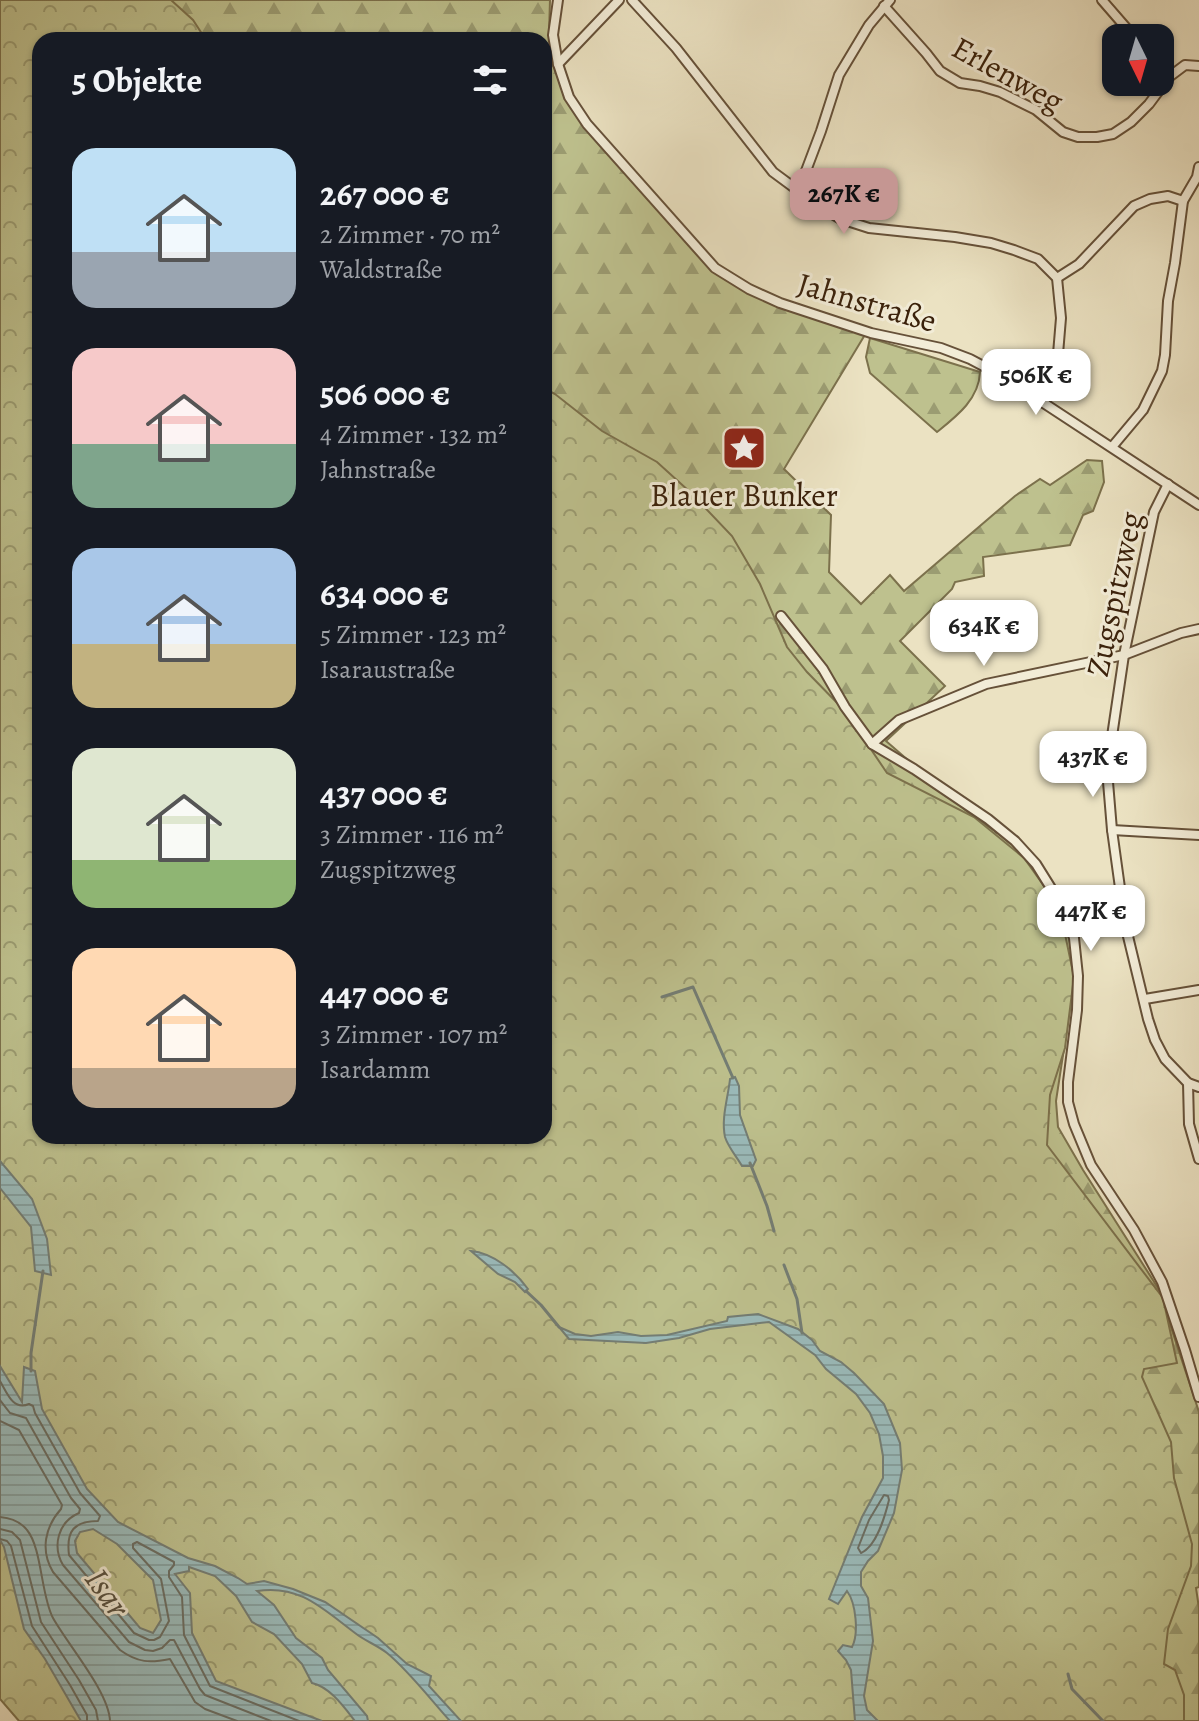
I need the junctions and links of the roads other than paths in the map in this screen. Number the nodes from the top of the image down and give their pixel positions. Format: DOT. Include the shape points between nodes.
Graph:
graph roads {
  1 [pos="558,0"];
  2 [pos="619,0"];
  3 [pos="632,0"];
  4 [pos="1102,0"];
  5 [pos="887,3"];
  6 [pos="1123,24"];
  7 [pos="558,64"];
  8 [pos="1199,66"];
  9 [pos="1174,73"];
  10 [pos="1155,96"];
  11 [pos="1199,167"];
  12 [pos="798,192"];
  13 [pos="1183,201"];
  14 [pos="1057,278"];
  15 [pos="1044,403"];
  16 [pos="1112,447"];
  17 [pos="1168,484"];
  18 [pos="1199,505"];
  19 [pos="781,616"];
  20 [pos="1199,629"];
  21 [pos="1124,655"];
  22 [pos="872,744"];
  23 [pos="1112,830"];
  24 [pos="1199,835"];
  25 [pos="1199,990"];
  26 [pos="1145,999"];
  27 [pos="1188,1083"];
  28 [pos="1199,1087"];
  29 [pos="1199,1159"];
  30 [pos="1199,1397"];
  1 -- 7 [label="street, Jahnstraße" via="553,35"];
  2 -- 7 [label="street"];
  3 -- 12 [label="street" via="773,172"];
  4 -- 6 [label="street"];
  5 -- 10 [label="street, Erlenweg" via="940,71 960,83 1000,92 1036,110 1063,132 1078,137 1113,134"];
  5 -- 12 [label="street" via="839,75"];
  7 -- 15 [label="street, Jahnstraße" via="569,97 587,124 715,268 780,303 970,359"];
  8 -- 9 [label="street" via="1185,65"];
  11 -- 13 [label="street"];
  12 -- 14 [label="street" via="841,219 869,228 955,237 1014,250 1038,259"];
  13 -- 14 [label="street" via="1168,196 1134,206 1079,264"];
  13 -- 16 [label="street" via="1162,371 1143,410"];
  14 -- 15 [label="street" via="1058,354"];
  15 -- 16 [label="street, Jahnstraße"];
  16 -- 17 [label="street, Jahnstraße"];
  17 -- 18 [label="street, Jahnstraße"];
  17 -- 21 [label="street, Zugspitzweg" via="1155,506"];
  19 -- 22 [label="street"];
  20 -- 21 [label="street"];
  21 -- 22 [label="street" via="986,684 899,720"];
  21 -- 23 [label="street, Zugspitzweg" via="1107,770"];
  22 -- 30 [label="street" via="1015,841 1064,909 1078,976 1068,1082 1074,1124 1091,1165 1162,1282"];
  23 -- 24 [label="street"];
  23 -- 26 [label="street, Zugspitzweg" via="1125,924"];
  25 -- 26 [label="street"];
  26 -- 27 [label="street, Zugspitzweg" via="1155,1040"];
  27 -- 28 [label="street, Zugspitzweg"];
  27 -- 29 [label="street" via="1189,1124"];
}
